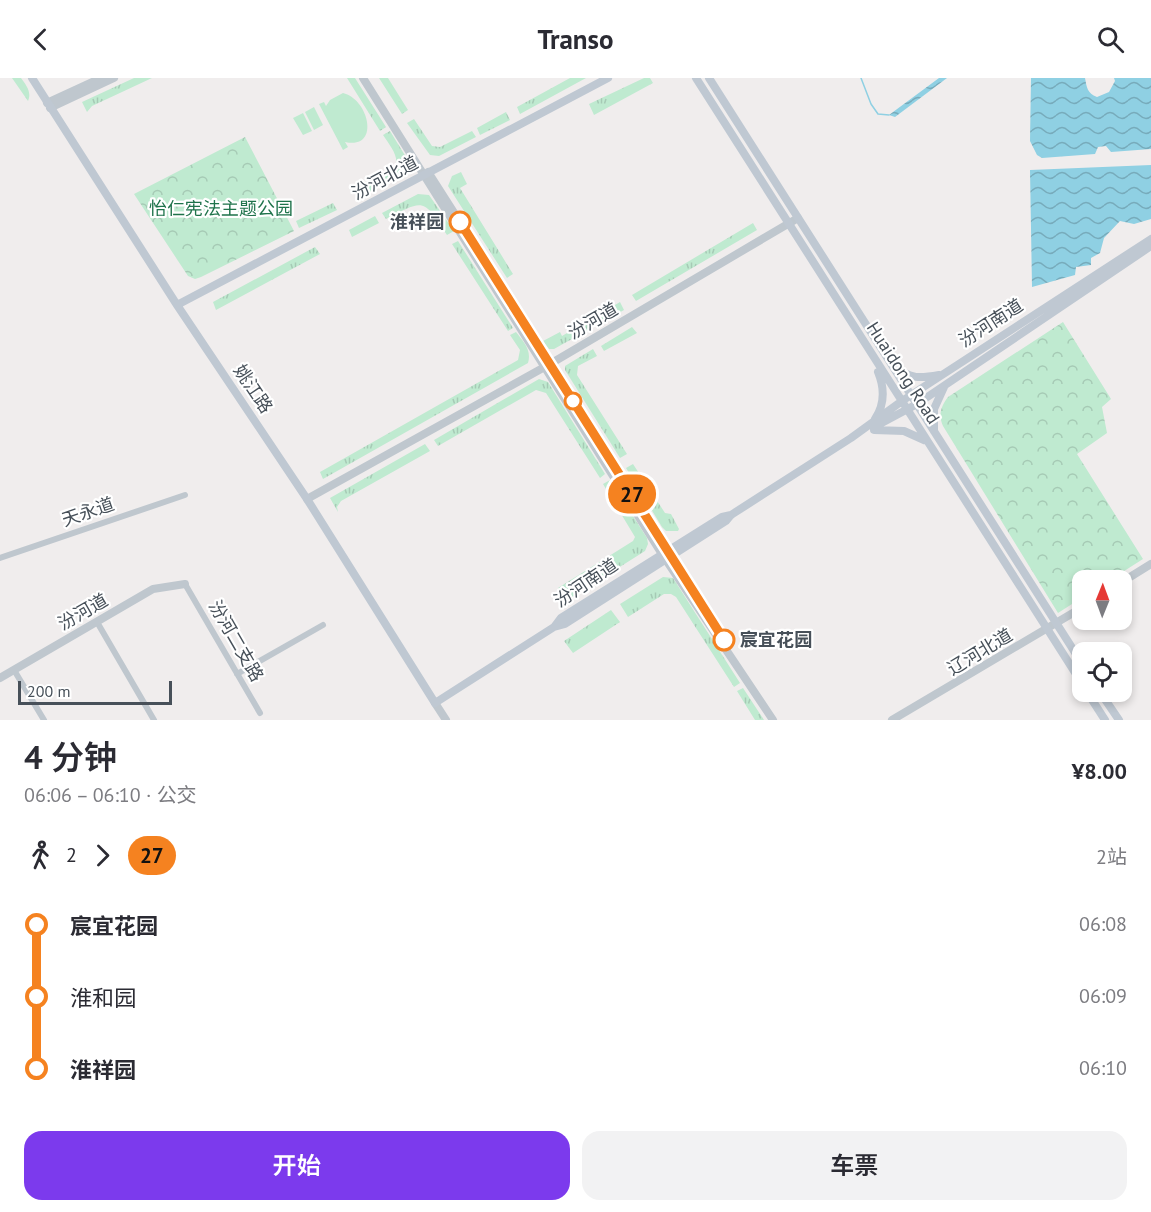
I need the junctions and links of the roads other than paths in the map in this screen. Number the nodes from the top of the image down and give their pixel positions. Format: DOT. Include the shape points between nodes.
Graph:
graph roads {
  1 [pos="32,78"];
  2 [pos="100,78"];
  3 [pos="114,78"];
  4 [pos="363,78"];
  5 [pos="369,78"];
  6 [pos="608,78"];
  7 [pos="696,78"];
  8 [pos="709,78"];
  9 [pos="49,105"];
  10 [pos="427,175"];
  11 [pos="798,218"];
  12 [pos="789,223"];
  13 [pos="1151,239"];
  14 [pos="1151,246"];
  15 [pos="177,305"];
  16 [pos="889,359"];
  17 [pos="874,360"];
  18 [pos="547,365"];
  19 [pos="945,378"];
  20 [pos="912,395"];
  21 [pos="917,404"];
  22 [pos="905,405"];
  23 [pos="873,423"];
  24 [pos="864,432"];
  25 [pos="934,432"];
  26 [pos="851,438"];
  27 [pos="926,441"];
  28 [pos="185,495"];
  29 [pos="307,499"];
  30 [pos="667,555"];
  31 [pos="0,558"];
  32 [pos="1151,564"];
  33 [pos="1132,576"];
  34 [pos="186,584"];
  35 [pos="1072,614"];
  36 [pos="97,622"];
  37 [pos="1056,624"];
  38 [pos="323,625"];
  39 [pos="1047,630"];
  40 [pos="1072,648"];
  41 [pos="1072,669"];
  42 [pos="14,670"];
  43 [pos="237,674"];
  44 [pos="0,678"];
  45 [pos="435,702"];
  46 [pos="1093,702"];
  47 [pos="1107,702"];
  48 [pos="260,713"];
  49 [pos="44,720"];
  50 [pos="154,720"];
  51 [pos="446,720"];
  52 [pos="774,720"];
  53 [pos="892,720"];
  54 [pos="1105,720"];
  55 [pos="1119,720"];
  1 -- 9 [label="main road, 姚江路"];
  2 -- 9 [label="street"];
  3 -- 9 [label="street"];
  4 -- 10 [label="street"];
  5 -- 10 [label="street"];
  6 -- 10 [label="main road, 汾河北道"];
  7 -- 12 [label="main road, Huaidong Road"];
  8 -- 11 [label="main road, Huaidong Road"];
  9 -- 15 [label="main road, 姚江路"];
  10 -- 15 [label="main road, 汾河北道"];
  10 -- 18 [label="street"];
  11 -- 12 [label="street, 汾河道"];
  11 -- 16 [label="main road, Huaidong Road"];
  12 -- 17 [label="main road, Huaidong Road"];
  12 -- 18 [label="street, 汾河道"];
  13 -- 19 [label="main road, 汾河南道"];
  14 -- 19 [label="main road, 汾河南道"];
  15 -- 29 [label="main road, 姚江路"];
  16 -- 19 [label="main road" via="910,377"];
  16 -- 20 [label="main road, Huaidong Road"];
  17 -- 22 [label="main road, Huaidong Road"];
  17 -- 23 [label="main road" via="884,395"];
  18 -- 29 [label="street, 汾河道"];
  18 -- 30 [label="street"];
  19 -- 20 [label="main road, 汾河南道"];
  19 -- 21 [label="main road, 汾河南道"];
  19 -- 25 [label="main road" via="934,409"];
  20 -- 21 [label="main road, Huaidong Road"];
  20 -- 22 [label="main road, 汾河南道"];
  21 -- 22 [label="main road, 汾河南道"];
  21 -- 25 [label="main road, Huaidong Road"];
  22 -- 23 [label="main road, 汾河南道"];
  22 -- 24 [label="main road, 汾河南道"];
  22 -- 27 [label="main road, Huaidong Road"];
  23 -- 26 [label="main road, 汾河南道"];
  24 -- 26 [label="main road, 汾河南道"];
  24 -- 27 [label="main road" via="896,429"];
  25 -- 37 [label="main road, Huaidong Road"];
  26 -- 30 [label="main road, 汾河南道"];
  27 -- 39 [label="main road, Huaidong Road"];
  28 -- 31 [label="street, 天永道"];
  29 -- 45 [label="main road, 姚江路"];
  30 -- 45 [label="main road, 汾河南道" via="561,618 555,627"];
  30 -- 52 [label="street"];
  32 -- 33 [label="street"];
  34 -- 36 [label="street, 汾河道" via="153,589"];
  34 -- 43 [label="street, 汾河二支路"];
  35 -- 37 [label="street, 辽河北道"];
  36 -- 42 [label="street, 汾河道"];
  36 -- 50 [label="street"];
  37 -- 39 [label="street, 辽河北道"];
  37 -- 40 [label="main road, Huaidong Road"];
  38 -- 43 [label="street"];
  39 -- 41 [label="main road, Huaidong Road"];
  39 -- 53 [label="street, 辽河北道"];
  42 -- 44 [label="street, 汾河道"];
  42 -- 49 [label="street"];
  43 -- 48 [label="street, 汾河二支路"];
  45 -- 51 [label="street, 姚江路"];
  46 -- 54 [label="main road"];
  47 -- 55 [label="main road"];
}
